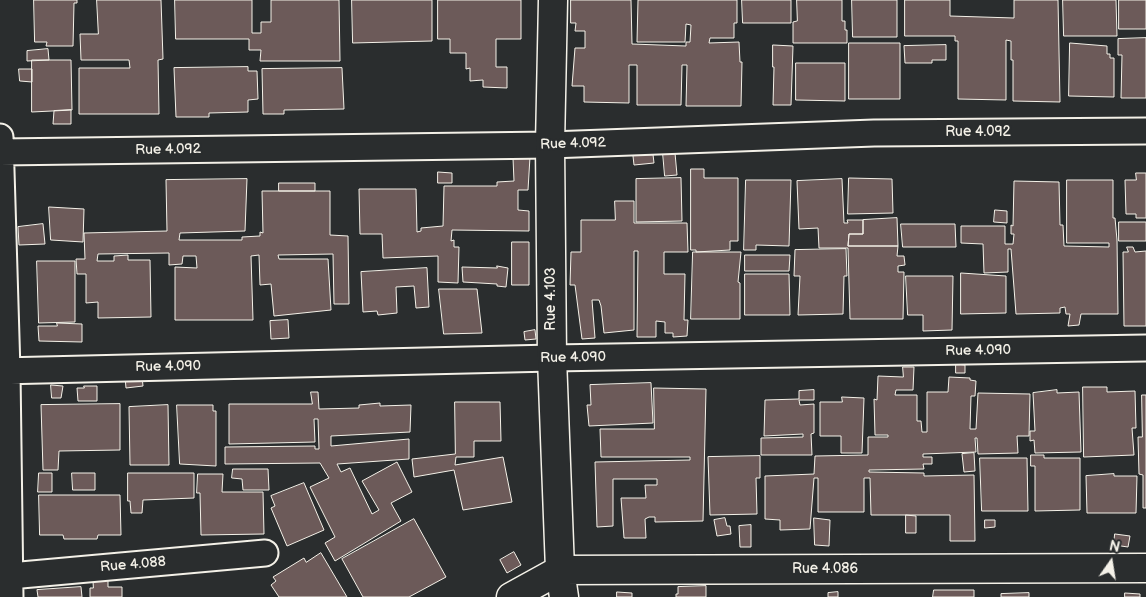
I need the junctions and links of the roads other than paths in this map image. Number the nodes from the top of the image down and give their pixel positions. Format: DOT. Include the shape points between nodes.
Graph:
graph roads {
  1 [pos="553,0"];
  2 [pos="1146,132"];
  3 [pos="550,145"];
  4 [pos="0,147"];
  5 [pos="1146,348"];
  6 [pos="552,358"];
  7 [pos="4,371"];
  8 [pos="265,553"];
  9 [pos="1146,568"];
  10 [pos="560,570"];
  11 [pos="7,583"];
  12 [pos="511,597"];
  13 [pos="564,597"];
  1 -- 3 [label="street, Rue 4.103"];
  2 -- 3 [label="street, Rue 4.092" via="874,132"];
  3 -- 4 [label="street, Rue 4.092"];
  3 -- 6 [label="street, Rue 4.103"];
  4 -- 7 [label="street"];
  5 -- 6 [label="street, Rue 4.090"];
  6 -- 7 [label="street, Rue 4.090"];
  6 -- 10 [label="street, Rue 4.103"];
  7 -- 11 [label="street"];
  8 -- 11 [label="street, Rue 4.088"];
  9 -- 10 [label="street, Rue 4.086"];
  10 -- 12 [label="street, Rue 4.086"];
  10 -- 13 [label="street, Rue 4.103"];
}
